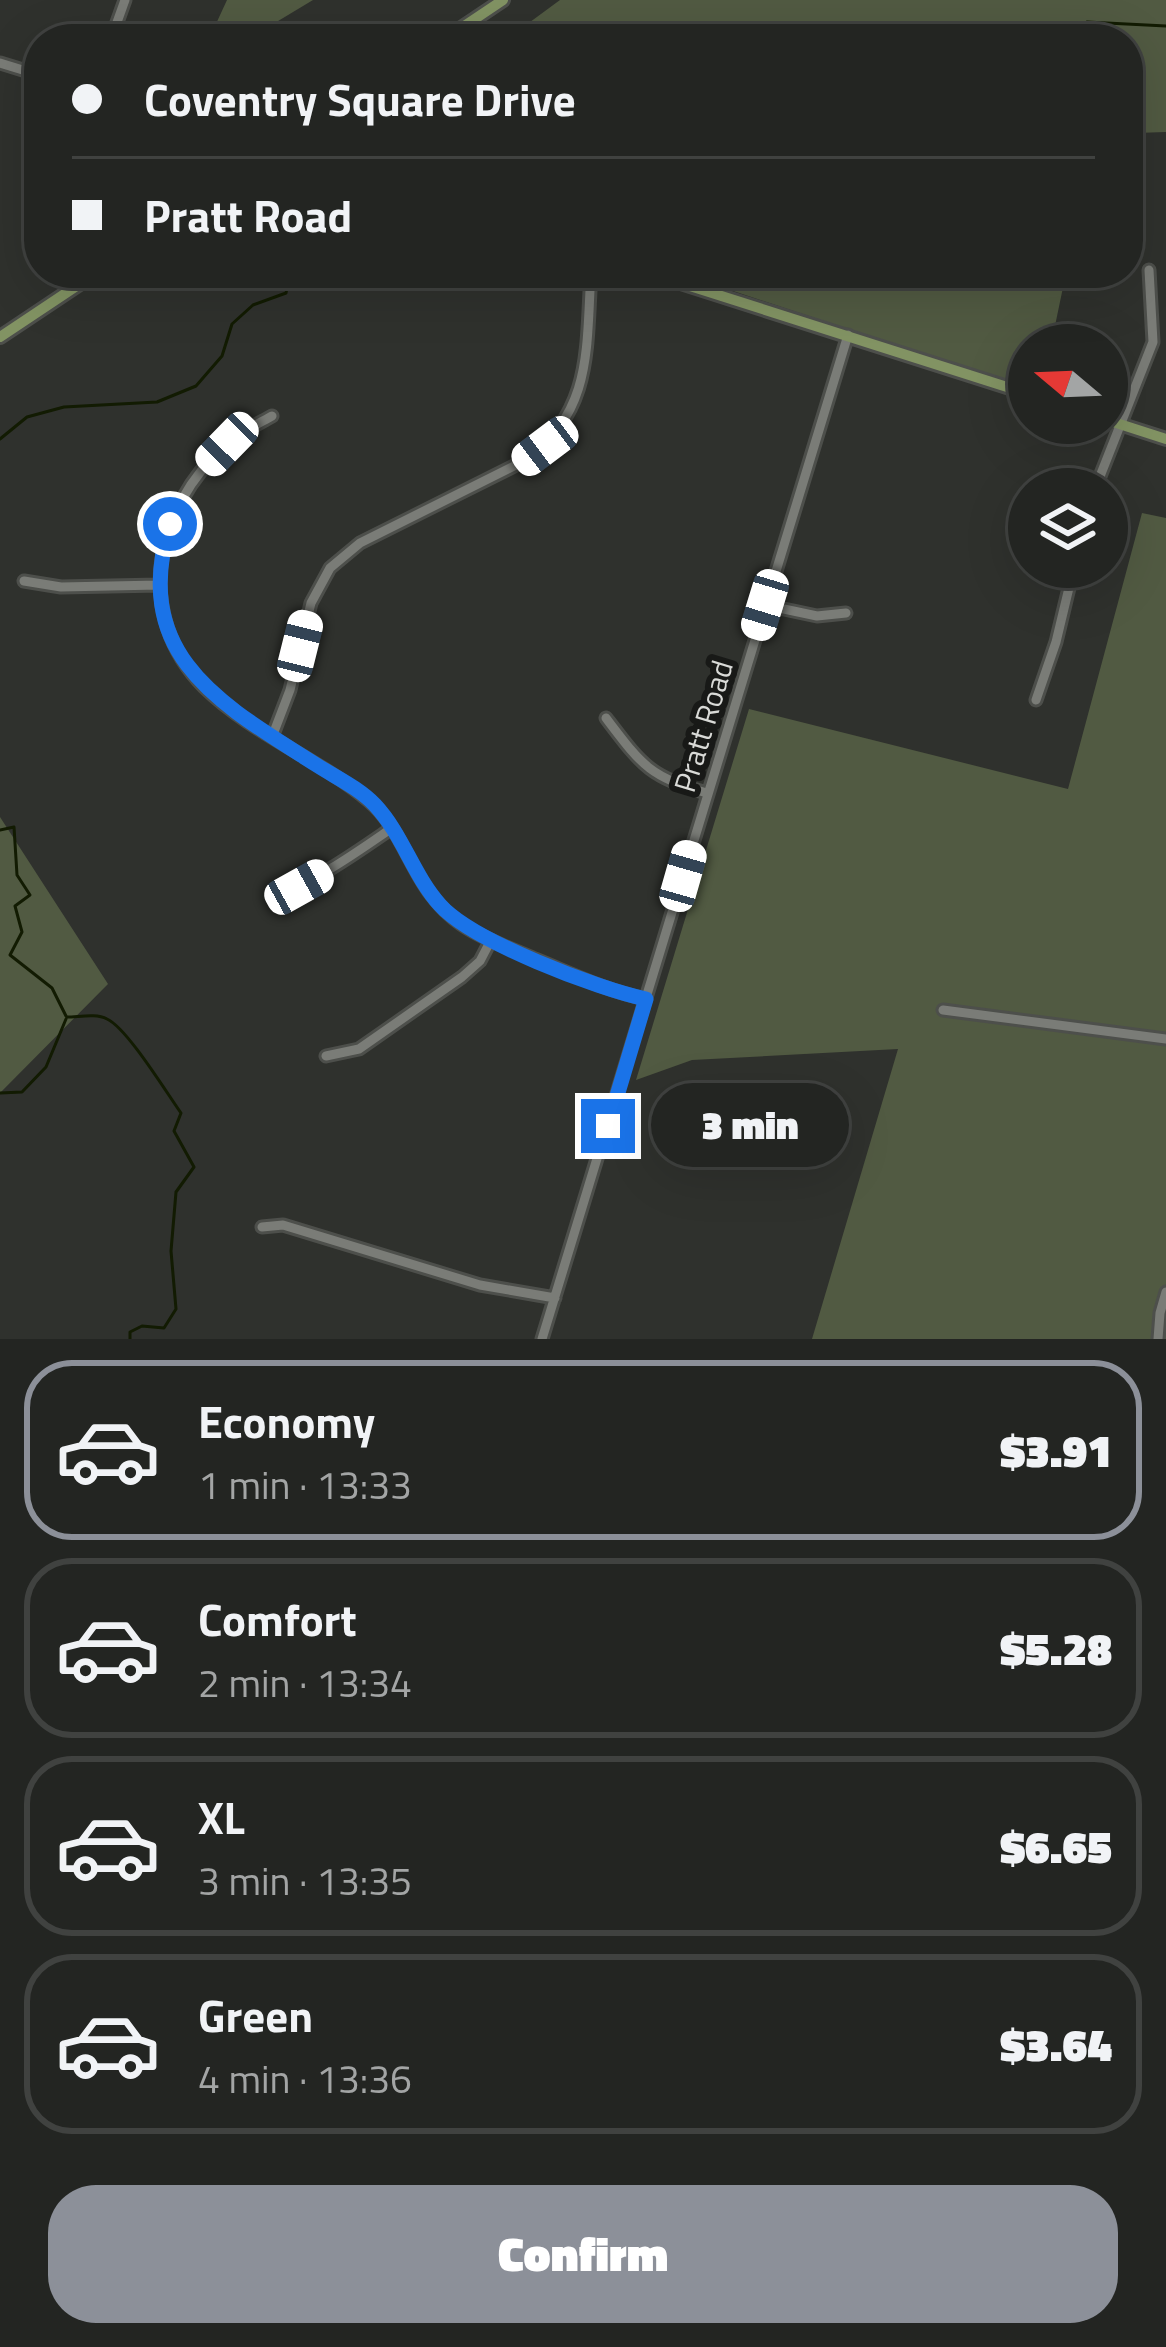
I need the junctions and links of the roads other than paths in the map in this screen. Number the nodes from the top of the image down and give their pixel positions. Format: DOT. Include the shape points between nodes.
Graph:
graph roads {
  1 [pos="503,0"];
  2 [pos="467,24"];
  3 [pos="1149,270"];
  4 [pos="74,288"];
  5 [pos="590,288"];
  6 [pos="698,288"];
  7 [pos="848,334"];
  8 [pos="0,338"];
  9 [pos="1008,387"];
  10 [pos="1128,393"];
  11 [pos="272,416"];
  12 [pos="1128,427"];
  13 [pos="1166,440"];
  14 [pos="24,581"];
  15 [pos="159,585"];
  16 [pos="1069,588"];
  17 [pos="765,605"];
  18 [pos="846,614"];
  19 [pos="1036,700"];
  20 [pos="606,718"];
  21 [pos="272,737"];
  22 [pos="707,794"];
  23 [pos="392,828"];
  24 [pos="274,896"];
  25 [pos="491,940"];
  26 [pos="646,999"];
  27 [pos="943,1010"];
  28 [pos="1166,1040"];
  29 [pos="326,1056"];
  30 [pos="262,1227"];
  31 [pos="1166,1292"];
  32 [pos="555,1298"];
  33 [pos="542,1339"];
  34 [pos="1157,1339"];
  1 -- 2 [label="main road"];
  3 -- 10 [label="street" via="1154,342"];
  4 -- 8 [label="main road"];
  5 -- 21 [label="street" via="585,359 563,425 526,460 360,543 330,568 311,603"];
  6 -- 7 [label="main road"];
  7 -- 9 [label="main road"];
  7 -- 17 [label="street, Pratt Road"];
  11 -- 15 [label="street" via="227,444 180,500"];
  12 -- 13 [label="main road"];
  14 -- 15 [label="street"];
  15 -- 21 [label="street" via="182,659 224,705"];
  16 -- 19 [label="street"];
  17 -- 18 [label="street"];
  17 -- 22 [label="street, Pratt Road"];
  20 -- 22 [label="street" via="655,775"];
  21 -- 23 [label="street" via="353,788"];
  22 -- 26 [label="street, Pratt Road"];
  23 -- 24 [label="street"];
  23 -- 25 [label="street" via="443,909"];
  25 -- 26 [label="street"];
  25 -- 29 [label="street" via="480,961 445,989 358,1049"];
  26 -- 32 [label="street, Pratt Road"];
  27 -- 28 [label="street"];
  30 -- 32 [label="street" via="283,1225 480,1285"];
  31 -- 34 [label="street"];
  32 -- 33 [label="street, Pratt Road"];
}
